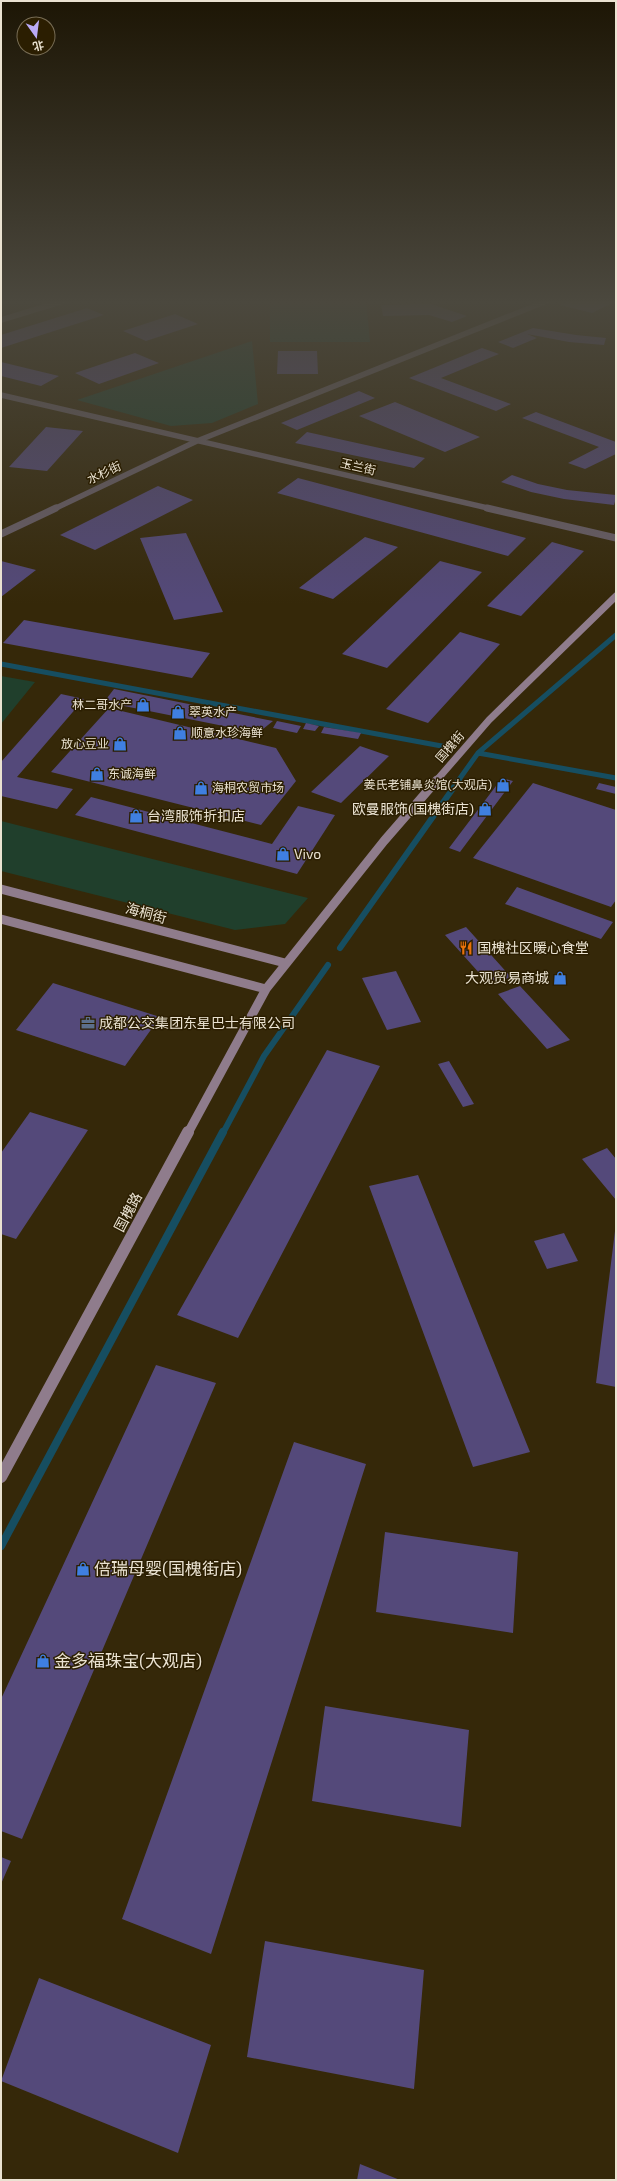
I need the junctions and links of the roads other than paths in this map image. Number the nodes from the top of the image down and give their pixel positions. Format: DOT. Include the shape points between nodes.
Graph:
graph roads {
  1 [pos="26,401"];
  2 [pos="298,401"];
  3 [pos="197,441"];
  4 [pos="1,534"];
  5 [pos="616,538"];
  6 [pos="616,596"];
  7 [pos="1,889"];
  8 [pos="1,918"];
  9 [pos="285,963"];
  10 [pos="266,989"];
  11 [pos="1,1477"];
  1 -- 3 [label="street, 玉兰街"];
  2 -- 3 [label="street, 水杉街"];
  3 -- 4 [label="street, 水杉街"];
  3 -- 5 [label="street, 玉兰街"];
  6 -- 9 [label="street, 国槐街" via="489,720 384,841"];
  7 -- 9 [label="street, 海桐街"];
  8 -- 10 [label="street"];
  9 -- 10 [label="street, 国槐路"];
  10 -- 11 [label="street, 国槐路"];
}
